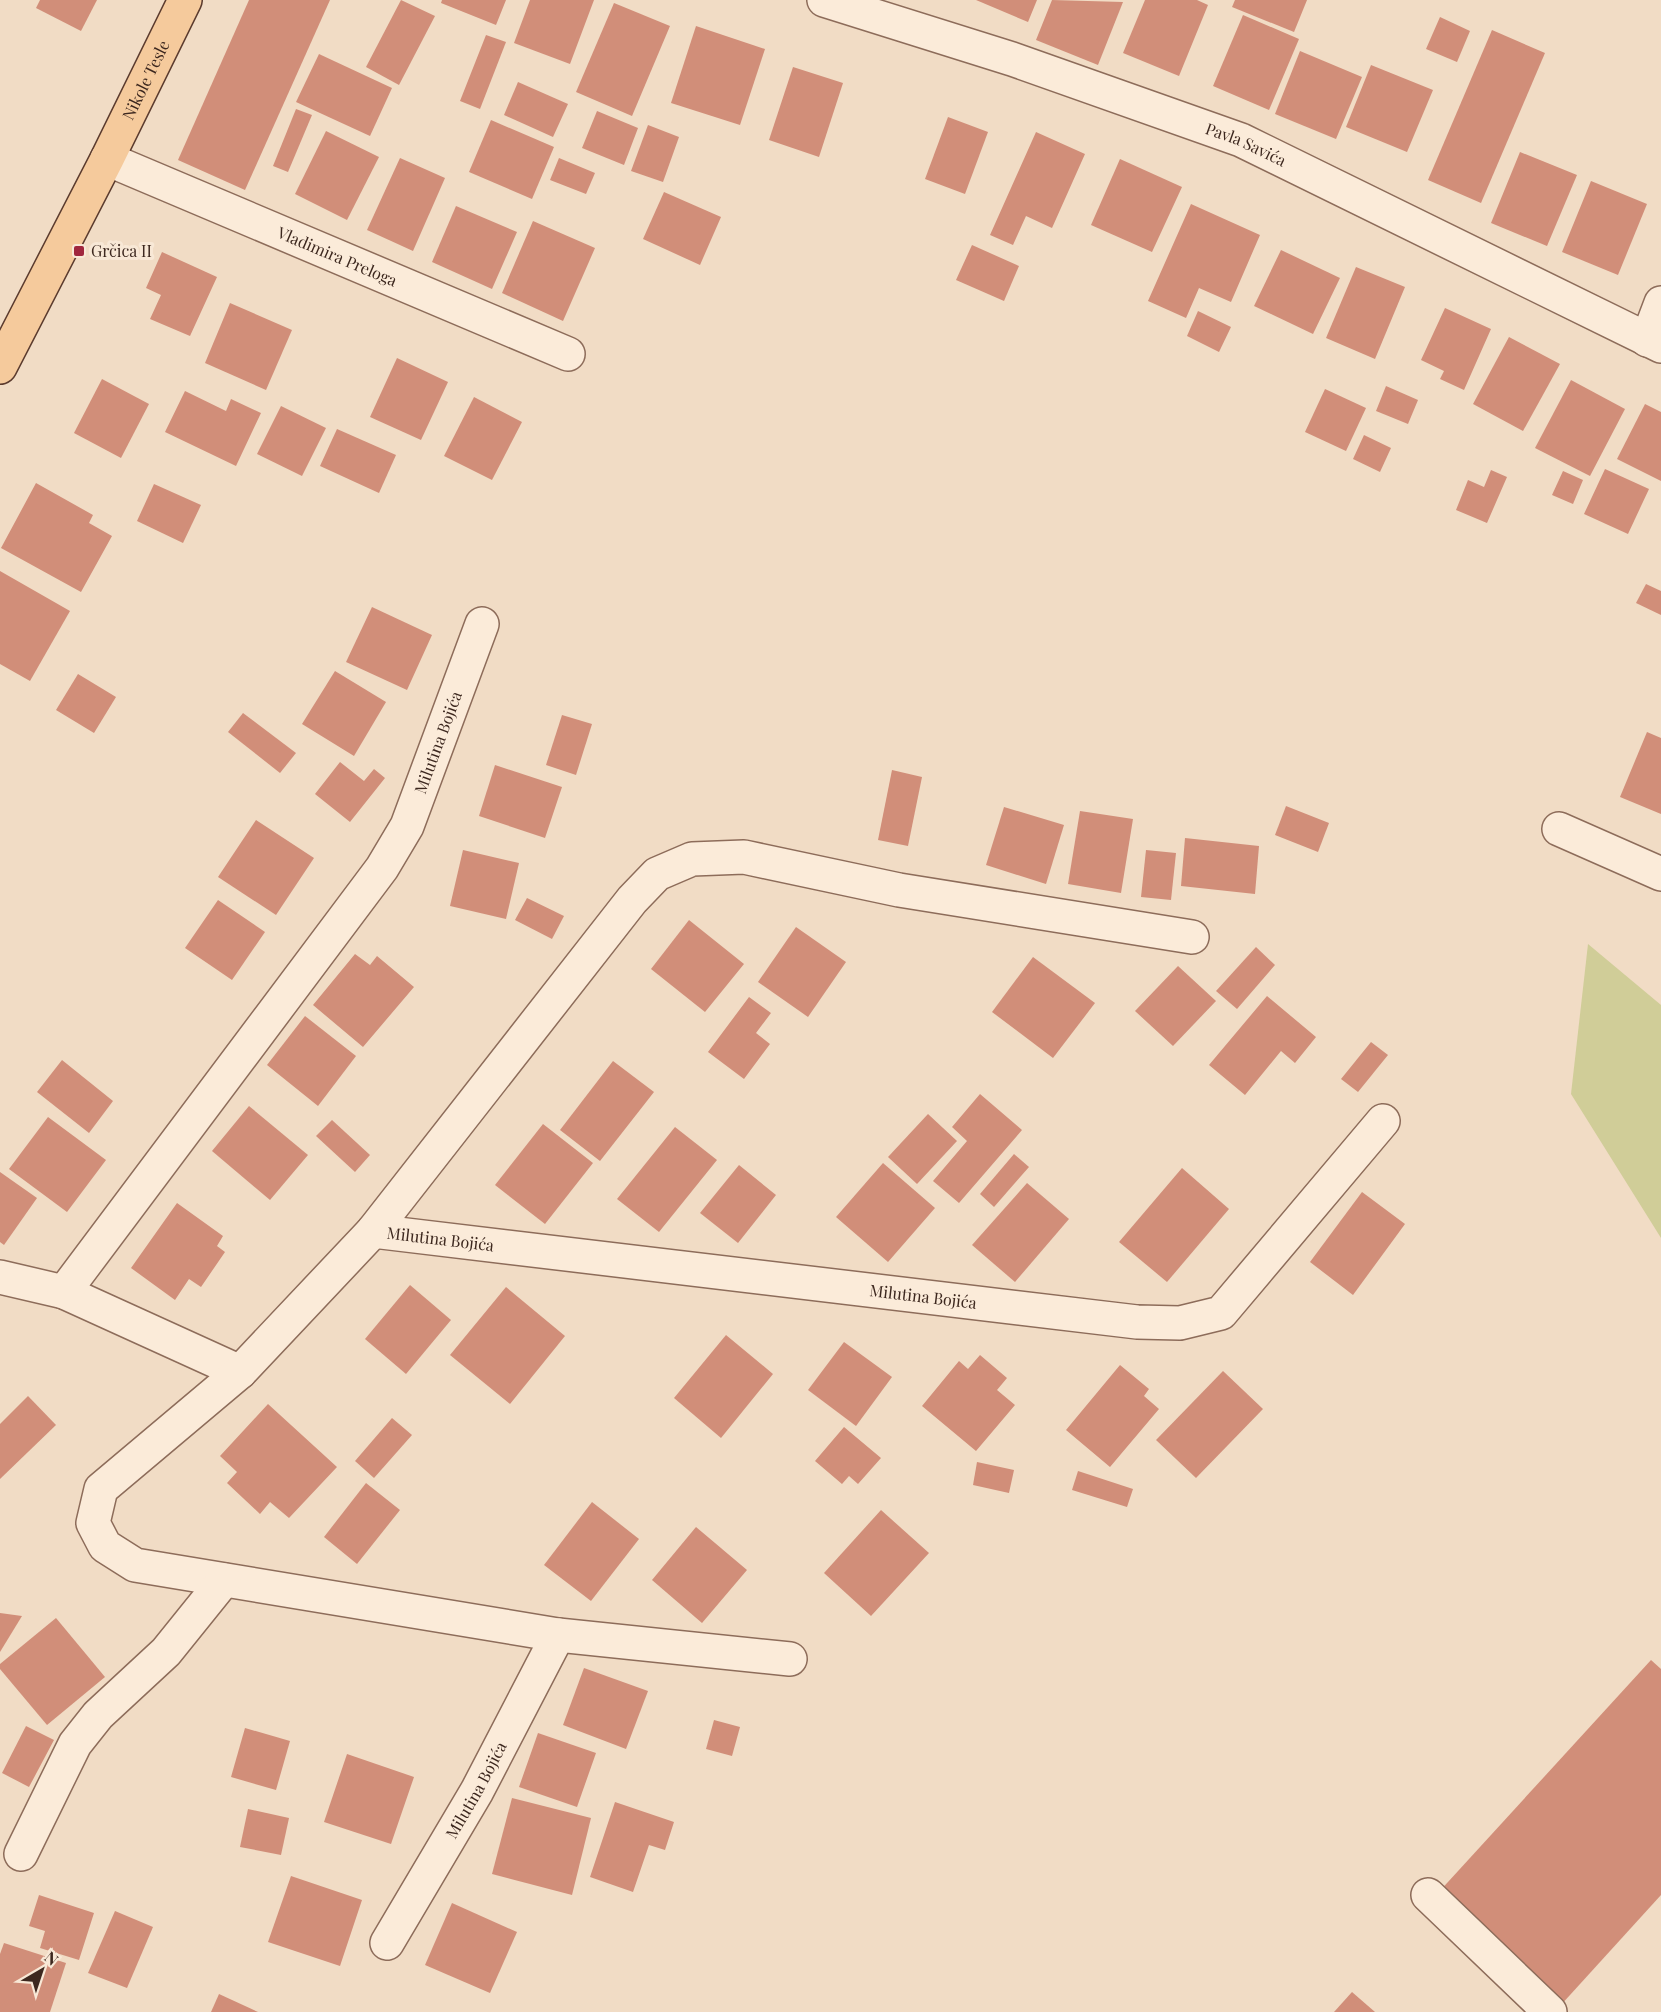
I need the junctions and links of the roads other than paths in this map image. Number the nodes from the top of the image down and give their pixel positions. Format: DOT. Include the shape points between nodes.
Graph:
graph roads {
  1 [pos="185,0"];
  2 [pos="824,0"];
  3 [pos="108,159"];
  4 [pos="1661,303"];
  5 [pos="1654,343"];
  6 [pos="568,354"];
  7 [pos="0,367"];
  8 [pos="482,624"];
  9 [pos="1559,829"];
  10 [pos="1661,874"];
  11 [pos="1192,937"];
  12 [pos="1383,1121"];
  13 [pos="373,1232"];
  14 [pos="0,1277"];
  15 [pos="64,1292"];
  16 [pos="240,1372"];
  17 [pos="224,1580"];
  18 [pos="558,1635"];
  19 [pos="790,1659"];
  20 [pos="21,1854"];
  21 [pos="1428,1895"];
  22 [pos="387,1943"];
  23 [pos="1550,2012"];
  1 -- 3 [label="main road, Nikole Tesle"];
  2 -- 5 [label="street, Pavla Savića" via="1023,63 1241,140"];
  3 -- 6 [label="street, Vladimira Preloga"];
  3 -- 7 [label="main road, Nikole Tesle"];
  4 -- 5 [label="street, Pavla Savića"];
  8 -- 15 [label="street, Milutina Bojića" via="407,826 382,868"];
  9 -- 10 [label="street"];
  11 -- 13 [label="street, Milutina Bojića" via="899,890 744,857 692,859 657,874 632,900"];
  12 -- 13 [label="street, Milutina Bojića" via="1221,1313 1180,1323 1137,1322"];
  13 -- 16 [label="street, Milutina Bojića"];
  14 -- 15 [label="street"];
  15 -- 16 [label="street"];
  16 -- 17 [label="street, Milutina Bojića" via="101,1489 93,1523 105,1546 135,1565"];
  17 -- 18 [label="street, Milutina Bojića"];
  17 -- 20 [label="street" via="165,1652 98,1715 75,1744"];
  18 -- 19 [label="street, Milutina Bojića"];
  18 -- 22 [label="street, Milutina Bojića" via="477,1791"];
  21 -- 23 [label="street"];
}
